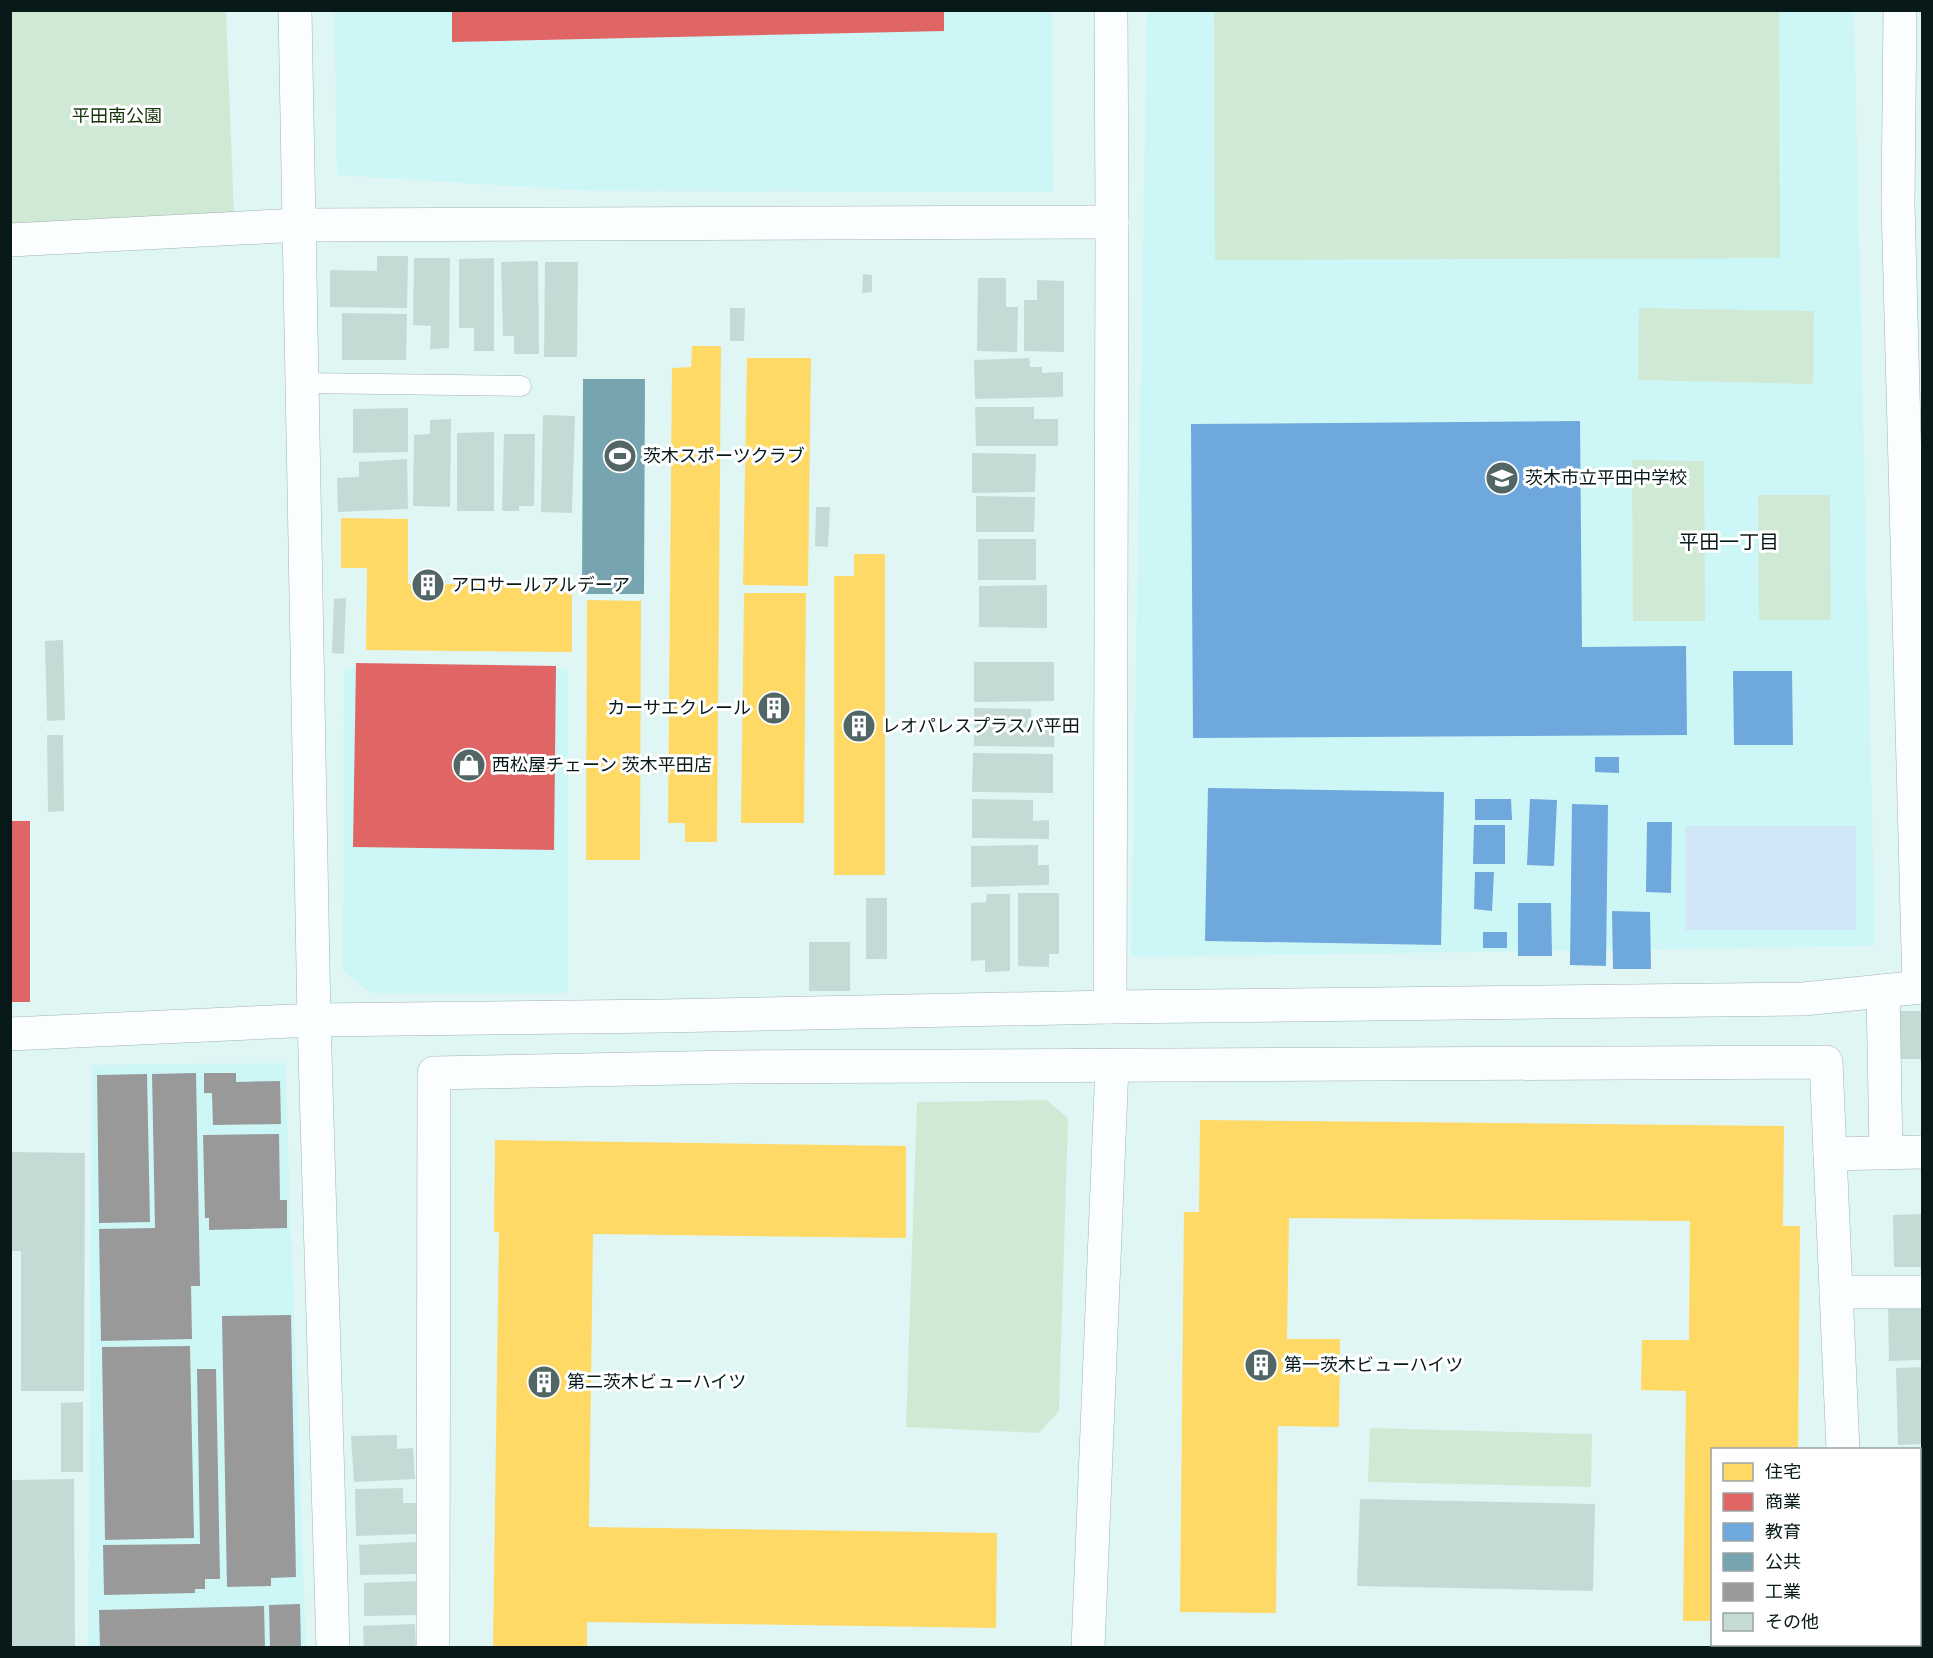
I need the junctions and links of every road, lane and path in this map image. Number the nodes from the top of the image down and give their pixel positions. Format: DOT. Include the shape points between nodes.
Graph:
graph roads {
  1 [pos="295,10"];
  2 [pos="1111,10"];
  3 [pos="1900,10"];
  4 [pos="1112,222"];
  5 [pos="300,225"];
  6 [pos="10,240"];
  7 [pos="303,383"];
  8 [pos="521,386"];
  9 [pos="1921,987"];
  10 [pos="1883,991"];
  11 [pos="1110,1007"];
  12 [pos="314,1020"];
  13 [pos="10,1034"];
  14 [pos="1112,1066"];
  15 [pos="1923,1152"];
  16 [pos="1886,1153"];
  17 [pos="1830,1154"];
  18 [pos="1836,1292"];
  19 [pos="1923,1292"];
  20 [pos="1843,1448"];
  21 [pos="333,1647"];
  22 [pos="433,1647"];
  23 [pos="1088,1647"];
  1 -- 5 [label="street"];
  2 -- 4 [label="street"];
  3 -- 9 [label="street" via="1898,204"];
  4 -- 5 [label="street"];
  4 -- 11 [label="street"];
  5 -- 6 [label="street"];
  5 -- 7 [label="street"];
  7 -- 8 [label="lane"];
  7 -- 12 [label="street"];
  9 -- 10 [label="street"];
  10 -- 11 [label="street" via="1803,999"];
  10 -- 16 [label="street"];
  11 -- 12 [label="street"];
  12 -- 13 [label="street"];
  12 -- 21 [label="street"];
  14 -- 17 [label="street" via="1826,1062"];
  14 -- 22 [label="street" via="434,1073"];
  14 -- 23 [label="street"];
  15 -- 16 [label="street"];
  16 -- 17 [label="street"];
  17 -- 18 [label="street"];
  18 -- 19 [label="street"];
  18 -- 20 [label="street"];
}
